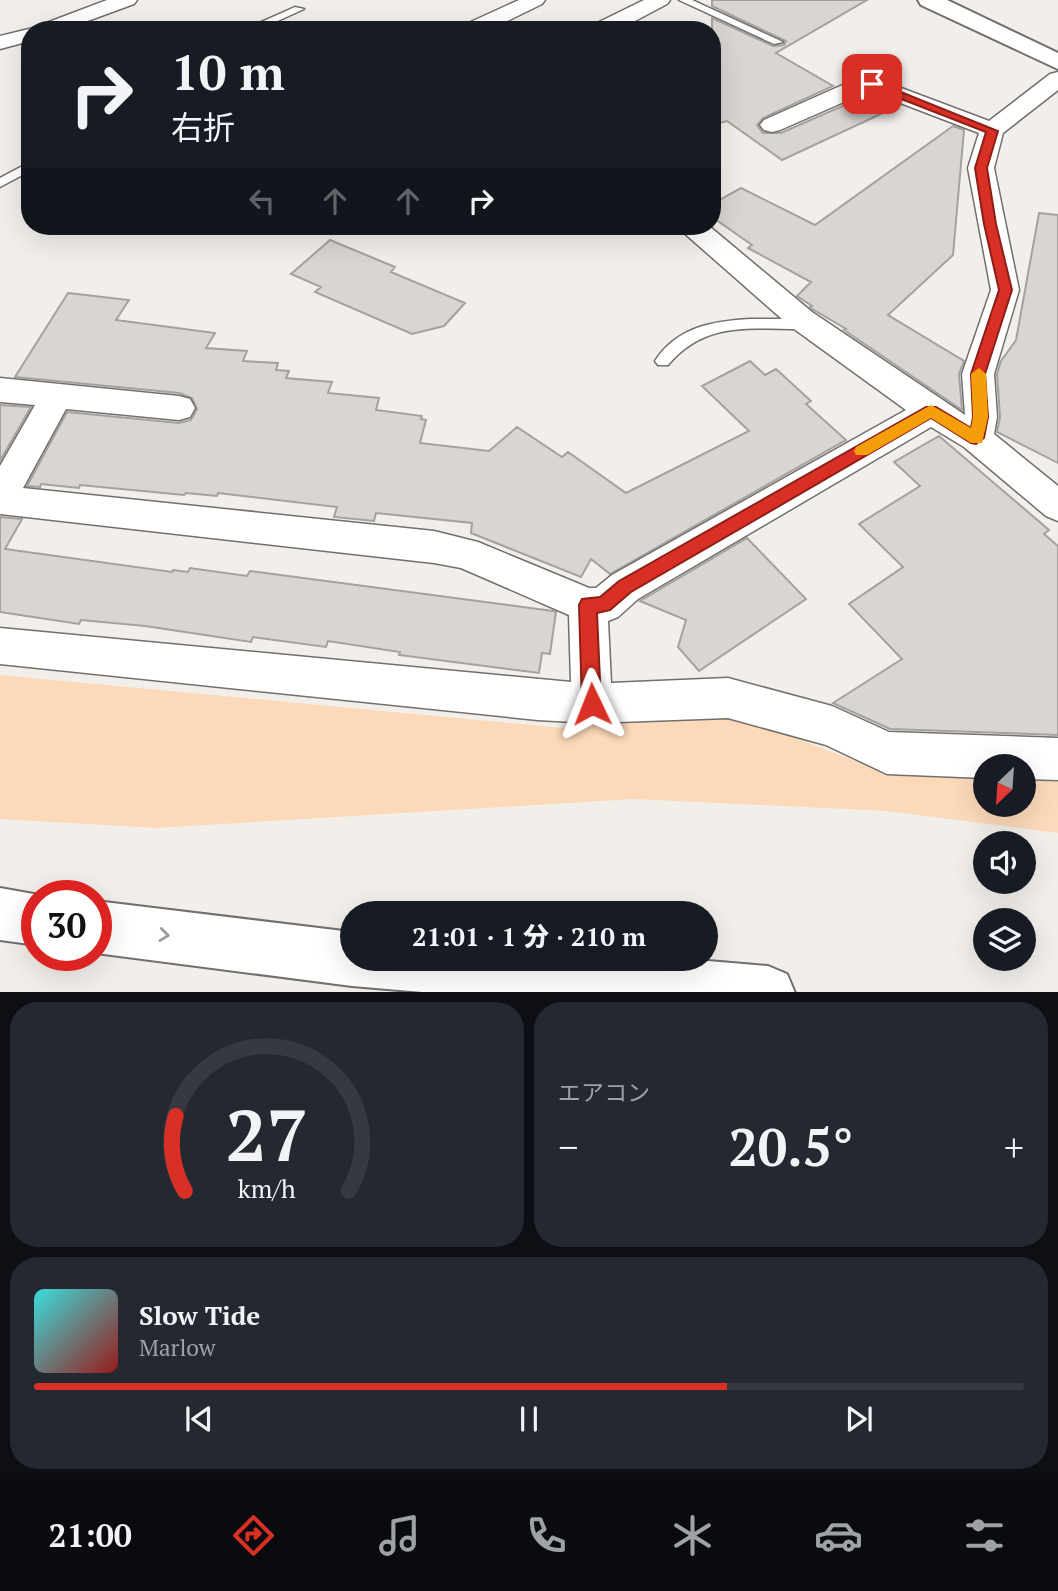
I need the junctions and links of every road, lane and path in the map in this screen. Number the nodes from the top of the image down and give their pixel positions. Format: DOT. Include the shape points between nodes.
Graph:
graph roads {
  1 [pos="127,0"];
  2 [pos="660,0"];
  3 [pos="684,0"];
  4 [pos="929,0"];
  5 [pos="526,1"];
  6 [pos="299,9"];
  7 [pos="65,20"];
  8 [pos="270,21"];
  9 [pos="489,21"];
  10 [pos="619,21"];
  11 [pos="21,37"];
  12 [pos="778,42"];
  13 [pos="0,43"];
  14 [pos="1058,62"];
  15 [pos="1058,79"];
  16 [pos="775,116"];
  17 [pos="992,131"];
  18 [pos="21,171"];
  19 [pos="0,183"];
  20 [pos="703,235"];
  21 [pos="807,324"];
  22 [pos="663,361"];
  23 [pos="0,390"];
  24 [pos="56,397"];
  25 [pos="178,408"];
  26 [pos="931,411"];
  27 [pos="976,438"];
  28 [pos="0,498"];
  29 [pos="1058,506"];
  30 [pos="588,605"];
  31 [pos="0,646"];
  32 [pos="592,704"];
  33 [pos="1058,759"];
  34 [pos="0,914"];
  35 [pos="21,917"];
  36 [pos="112,929"];
  37 [pos="340,958"];
  38 [pos="503,971"];
  39 [pos="768,992"];
  1 -- 7 [label="street"];
  2 -- 10 [label="street"];
  3 -- 12 [label="lane"];
  4 -- 14 [label="main road"];
  5 -- 9 [label="street"];
  6 -- 8 [label="lane"];
  11 -- 13 [label="street"];
  15 -- 17 [label="street"];
  16 -- 17 [label="street" via="844,83 872,84"];
  17 -- 27 [label="street" via="981,168 1005,290 978,374 981,417"];
  18 -- 19 [label="lane"];
  20 -- 21 [label="street"];
  21 -- 22 [label="lane" via="699,331 678,343"];
  21 -- 26 [label="street"];
  23 -- 24 [label="street"];
  24 -- 25 [label="street"];
  24 -- 28 [label="street"];
  26 -- 27 [label="street"];
  26 -- 30 [label="street" via="625,587 604,605"];
  27 -- 29 [label="street"];
  28 -- 30 [label="street" via="434,547 465,553"];
  30 -- 32 [label="street"];
  31 -- 32 [label="street"];
  32 -- 33 [label="street" via="728,698 832,726 887,753"];
  34 -- 35 [label="main road"];
  36 -- 37 [label="main road, one-way"];
  38 -- 39 [label="main road"];
}
